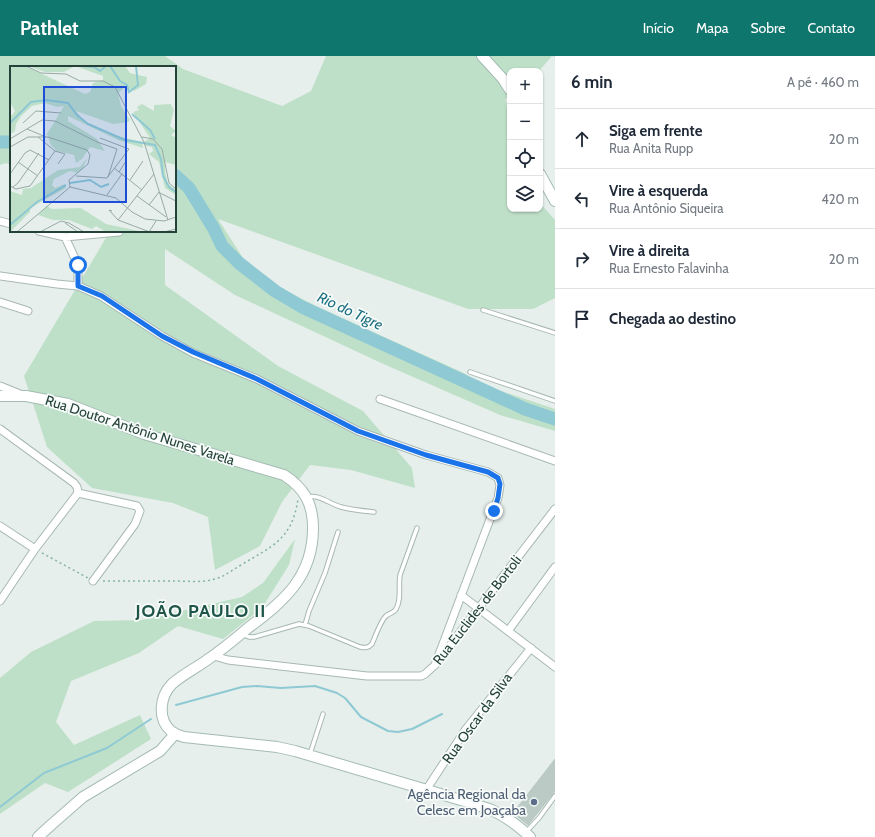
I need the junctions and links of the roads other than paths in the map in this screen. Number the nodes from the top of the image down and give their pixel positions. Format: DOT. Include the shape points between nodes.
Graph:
graph roads {
  1 [pos="482,56"];
  2 [pos="507,86"];
  3 [pos="541,176"];
  4 [pos="555,201"];
  5 [pos="0,221"];
  6 [pos="10,224"];
  7 [pos="44,232"];
  8 [pos="119,232"];
  9 [pos="65,237"];
  10 [pos="0,276"];
  11 [pos="78,286"];
  12 [pos="0,302"];
  13 [pos="482,310"];
  14 [pos="28,311"];
  15 [pos="555,333"];
  16 [pos="470,372"];
  17 [pos="0,386"];
  18 [pos="0,396"];
  19 [pos="26,396"];
  20 [pos="380,399"];
  21 [pos="555,401"];
  22 [pos="0,429"];
  23 [pos="555,461"];
  24 [pos="78,492"];
  25 [pos="306,497"];
  26 [pos="555,509"];
  27 [pos="374,512"];
  28 [pos="0,526"];
  29 [pos="417,528"];
  30 [pos="338,532"];
  31 [pos="35,549"];
  32 [pos="555,566"];
  33 [pos="94,581"];
  34 [pos="461,595"];
  35 [pos="0,601"];
  36 [pos="478,607"];
  37 [pos="305,625"];
  38 [pos="508,631"];
  39 [pos="242,634"];
  40 [pos="531,648"];
  41 [pos="214,656"];
  42 [pos="435,665"];
  43 [pos="555,667"];
  44 [pos="323,714"];
  45 [pos="175,734"];
  46 [pos="310,754"];
  47 [pos="426,790"];
  48 [pos="555,796"];
  49 [pos="528,835"];
  50 [pos="38,837"];
  1 -- 2 [label="street"];
  3 -- 4 [label="street"];
  5 -- 6 [label="street"];
  7 -- 9 [label="street"];
  8 -- 9 [label="street"];
  9 -- 11 [label="street" via="78,265"];
  10 -- 11 [label="street"];
  11 -- 34 [label="street" via="102,296 162,336 257,379 358,431 426,455 488,472 498,478 498,498"];
  12 -- 14 [label="street"];
  13 -- 15 [label="lane"];
  16 -- 21 [label="lane"];
  17 -- 19 [label="street"];
  18 -- 19 [label="street, Rua Doutor Antônio Nunes Varela"];
  19 -- 25 [label="street, Rua Doutor Antônio Nunes Varela" via="68,404 144,434 284,475 295,482"];
  20 -- 23 [label="street"];
  22 -- 24 [label="street" via="74,483"];
  24 -- 31 [label="street"];
  24 -- 33 [label="street" via="137,506 140,511 136,524"];
  25 -- 27 [label="lane" via="316,496 340,507"];
  25 -- 39 [label="street, Rua Doutor Antônio Nunes Varela" via="313,518 312,544 300,578 284,599"];
  26 -- 36 [label="street, Rua Euclides de Bortoli"];
  28 -- 31 [label="street"];
  29 -- 37 [label="lane" via="400,575 397,609 385,617 369,647 360,647"];
  30 -- 37 [label="lane"];
  31 -- 35 [label="street"];
  32 -- 38 [label="street"];
  34 -- 36 [label="street"];
  34 -- 42 [label="street"];
  36 -- 38 [label="street"];
  36 -- 42 [label="street, Rua Euclides de Bortoli"];
  37 -- 39 [label="lane" via="299,624 254,637"];
  38 -- 40 [label="street"];
  39 -- 41 [label="street, Rua Doutor Antônio Nunes Varela"];
  40 -- 43 [label="street"];
  40 -- 47 [label="street, Rua Oscar da Silva" via="466,729"];
  41 -- 42 [label="street, Rua Euclides de Bortoli" via="228,660 367,676 420,676"];
  41 -- 45 [label="street, Rua Doutor Antônio Nunes Varela" via="172,684 164,696 164,720"];
  44 -- 46 [label="lane"];
  45 -- 46 [label="street" via="277,747"];
  45 -- 50 [label="street" via="160,751 83,797"];
  46 -- 47 [label="street"];
  47 -- 49 [label="street" via="492,810 505,816"];
  48 -- 49 [label="lane"];
}
